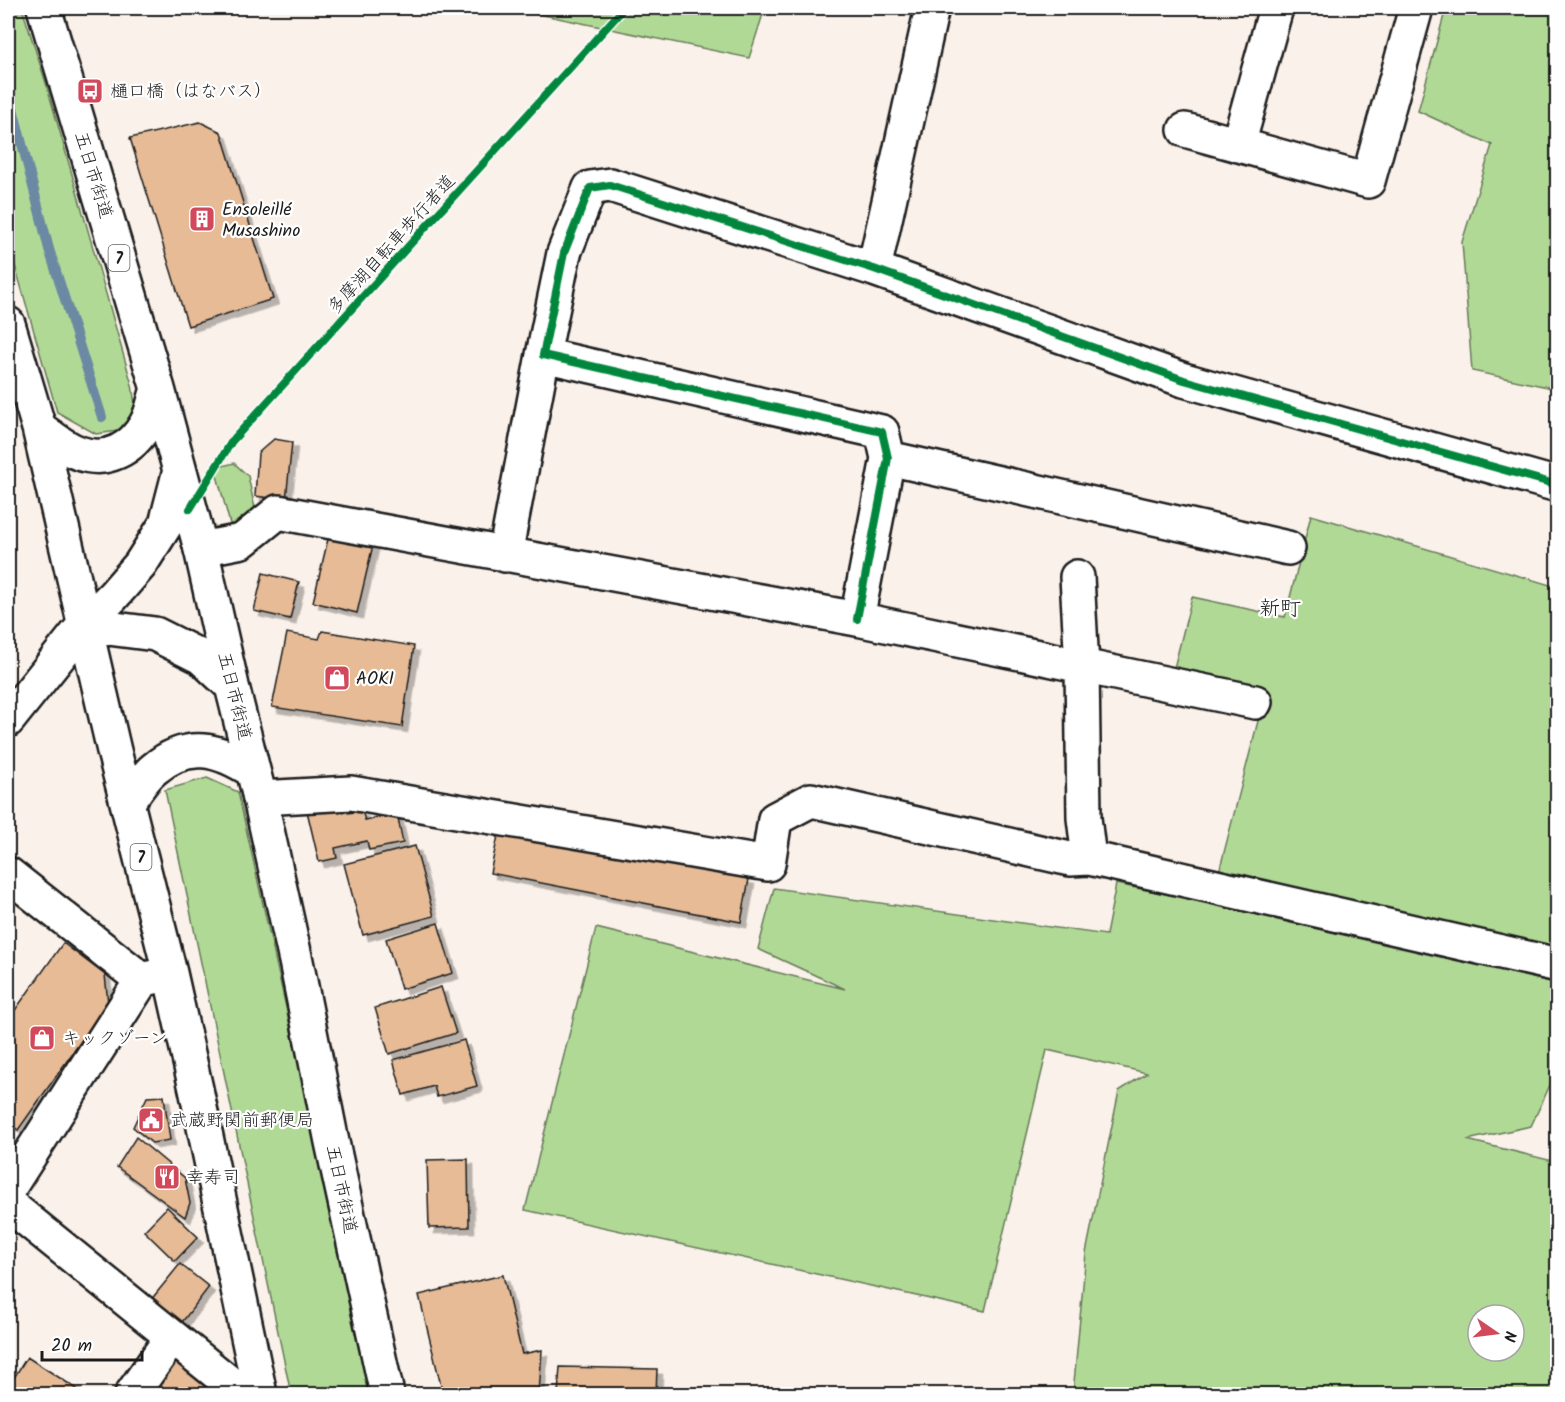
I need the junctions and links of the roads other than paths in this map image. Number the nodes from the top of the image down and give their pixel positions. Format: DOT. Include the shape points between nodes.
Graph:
graph roads {
  1 [pos="44,8"];
  2 [pos="932,8"];
  3 [pos="1276,8"];
  4 [pos="1416,8"];
  5 [pos="1185,130"];
  6 [pos="1238,145"];
  7 [pos="874,269"];
  8 [pos="8,324"];
  9 [pos="543,355"];
  10 [pos="158,389"];
  11 [pos="39,428"];
  12 [pos="888,458"];
  13 [pos="180,470"];
  14 [pos="1557,485"];
  15 [pos="1288,548"];
  16 [pos="201,549"];
  17 [pos="505,555"];
  18 [pos="1077,577"];
  19 [pos="857,619"];
  20 [pos="84,625"];
  21 [pos="1082,666"];
  22 [pos="232,686"];
  23 [pos="1255,702"];
  24 [pos="8,720"];
  25 [pos="256,785"];
  26 [pos="127,803"];
  27 [pos="1089,858"];
  28 [pos="8,874"];
  29 [pos="1557,965"];
  30 [pos="156,977"];
  31 [pos="8,1189"];
  32 [pos="8,1204"];
  33 [pos="172,1336"];
  34 [pos="132,1395"];
  35 [pos="243,1395"];
  36 [pos="260,1395"];
  37 [pos="387,1395"];
  1 -- 10 [label="street, 五日市街道 / 7"];
  2 -- 7 [label="street"];
  3 -- 6 [label="street"];
  4 -- 6 [label="street" via="1368,181"];
  5 -- 6 [label="street"];
  7 -- 9 [label="street" via="610,185 590,188 564,254"];
  7 -- 14 [label="street" via="1184,380"];
  8 -- 11 [label="street, 7"];
  9 -- 12 [label="street" via="882,432"];
  9 -- 17 [label="street"];
  10 -- 11 [label="street" via="146,424 120,452 101,456 80,454"];
  10 -- 13 [label="street, 五日市街道 / 7"];
  11 -- 20 [label="street, 7"];
  12 -- 15 [label="street"];
  12 -- 19 [label="street"];
  13 -- 16 [label="street, 五日市街道 / 7"];
  13 -- 20 [label="street, 7" via="166,524 140,565"];
  16 -- 17 [label="street" via="242,541 278,512"];
  16 -- 22 [label="street, 五日市街道 / 7"];
  17 -- 19 [label="street"];
  18 -- 21 [label="street"];
  19 -- 21 [label="street"];
  20 -- 22 [label="street" via="155,634 201,657"];
  20 -- 24 [label="street, 7"];
  20 -- 26 [label="street, 7"];
  21 -- 23 [label="street"];
  21 -- 27 [label="street" via="1084,818"];
  22 -- 25 [label="street, 五日市街道 / 7"];
  25 -- 26 [label="street" via="241,763 214,751 194,750 172,757 153,770"];
  25 -- 27 [label="street" via="351,793 768,864 775,819 811,800 1070,859"];
  25 -- 37 [label="street, 五日市街道 / 7"];
  26 -- 30 [label="street, 7"];
  27 -- 29 [label="street"];
  28 -- 30 [label="street"];
  30 -- 31 [label="street"];
  30 -- 36 [label="street, 7" via="201,1112"];
  32 -- 33 [label="street"];
  33 -- 34 [label="street"];
  33 -- 35 [label="street"];
}
